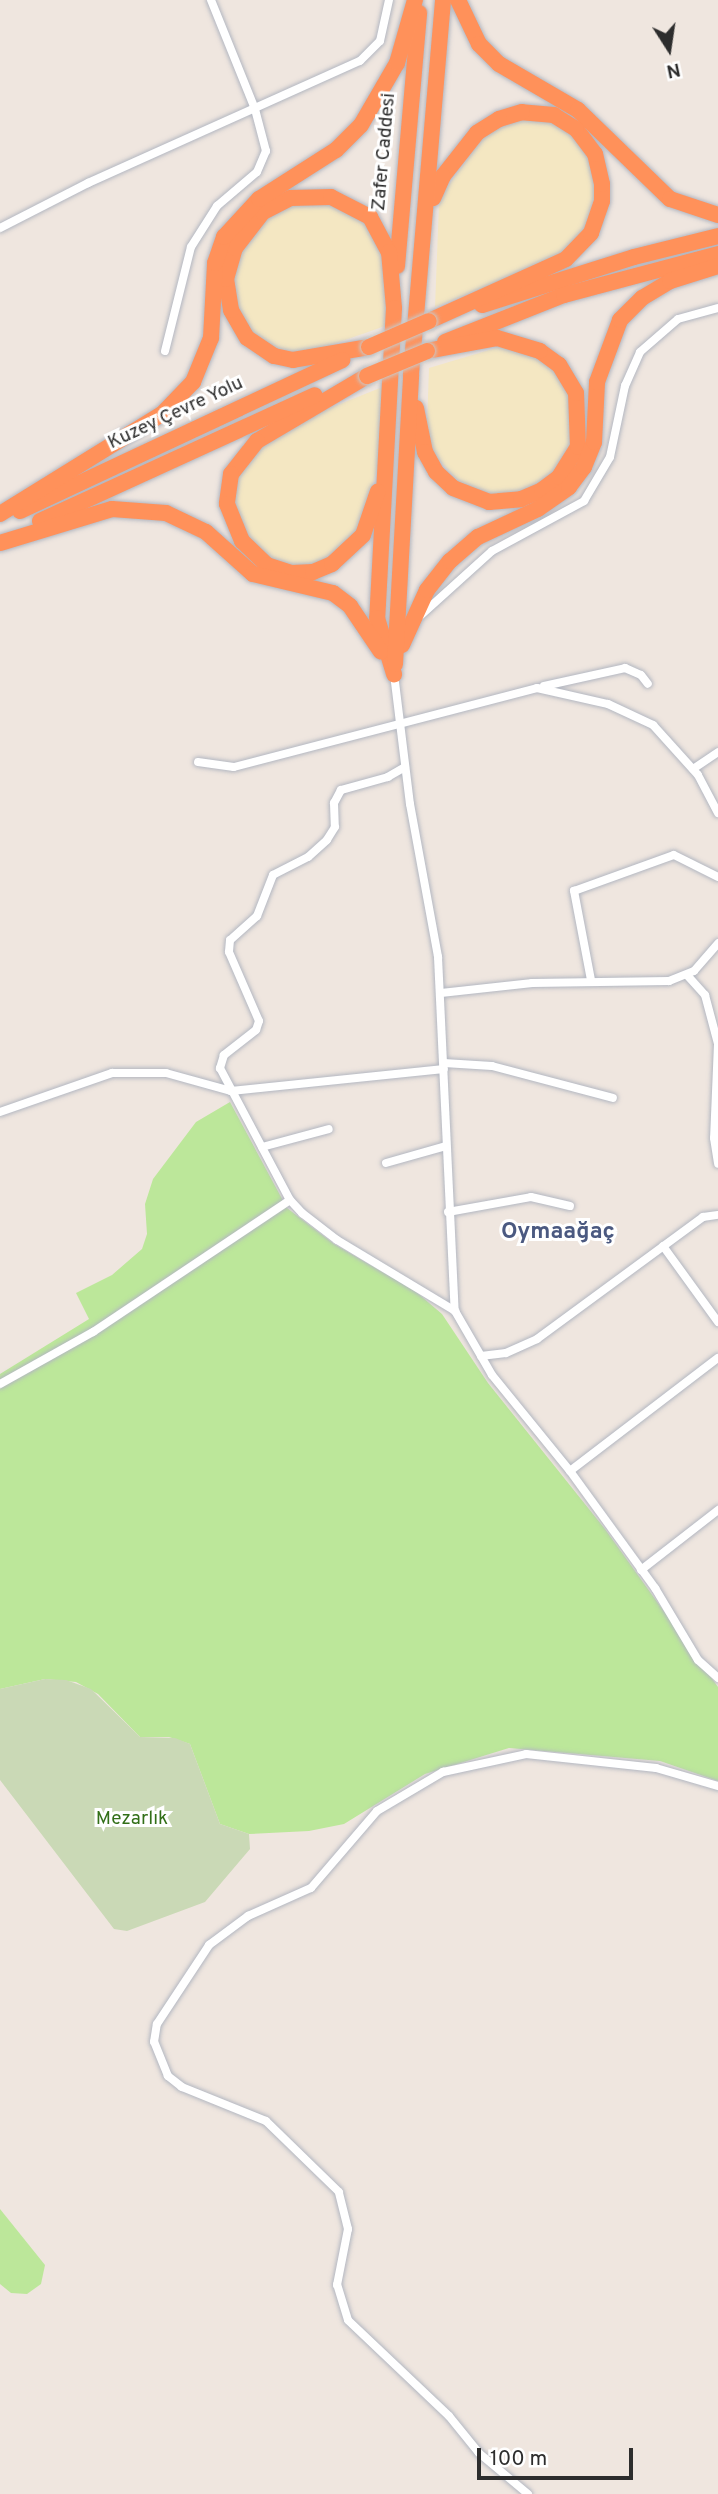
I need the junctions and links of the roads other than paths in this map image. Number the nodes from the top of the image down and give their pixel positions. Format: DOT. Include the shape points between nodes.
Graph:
graph roads {
  1 [pos="211,0"];
  2 [pos="389,0"];
  3 [pos="415,0"];
  4 [pos="420,0"];
  5 [pos="456,1"];
  6 [pos="255,109"];
  7 [pos="428,210"];
  8 [pos="718,215"];
  9 [pos="0,228"];
  10 [pos="718,236"];
  11 [pos="718,254"];
  12 [pos="718,266"];
  13 [pos="394,308"];
  14 [pos="718,308"];
  15 [pos="429,321"];
  16 [pos="369,346"];
  17 [pos="165,351"];
  18 [pos="427,351"];
  19 [pos="411,374"];
  20 [pos="367,376"];
  21 [pos="386,458"];
  22 [pos="0,514"];
  23 [pos="0,520"];
  24 [pos="0,541"];
  25 [pos="407,628"];
  26 [pos="394,674"];
  27 [pos="648,684"];
  28 [pos="537,688"];
  29 [pos="400,722"];
  30 [pos="718,752"];
  31 [pos="198,762"];
  32 [pos="405,767"];
  33 [pos="693,769"];
  34 [pos="718,813"];
  35 [pos="718,877"];
  36 [pos="718,943"];
  37 [pos="687,975"];
  38 [pos="592,980"];
  39 [pos="441,993"];
  40 [pos="444,1066"];
  41 [pos="231,1091"];
  42 [pos="613,1098"];
  43 [pos="0,1112"];
  44 [pos="329,1129"];
  45 [pos="446,1146"];
  46 [pos="262,1147"];
  47 [pos="386,1163"];
  48 [pos="718,1164"];
  49 [pos="290,1199"];
  50 [pos="570,1206"];
  51 [pos="448,1212"];
  52 [pos="718,1215"];
  53 [pos="663,1246"];
  54 [pos="455,1311"];
  55 [pos="718,1322"];
  56 [pos="481,1356"];
  57 [pos="718,1357"];
  58 [pos="0,1384"];
  59 [pos="570,1471"];
  60 [pos="718,1510"];
  61 [pos="641,1570"];
  62 [pos="718,1678"];
  63 [pos="718,1786"];
  64 [pos="528,2494"];
  1 -- 6 [label="street"];
  2 -- 6 [label="street" via="380,41 366,57"];
  3 -- 22 [label="highway" via="397,63 361,125 327,156 259,199 224,237 215,263 211,338 194,382 162,414"];
  4 -- 13 [label="highway, Zafer Caddesi"];
  5 -- 7 [label="highway"];
  5 -- 8 [label="highway" via="479,44 499,64 578,110 670,198"];
  6 -- 9 [label="street" via="88,183"];
  6 -- 17 [label="street" via="266,144 263,161 253,177 217,206 197,236 183,270"];
  7 -- 15 [label="highway" via="443,176 477,133 522,112 565,120 587,141 600,168 600,209 582,246 548,268"];
  7 -- 19 [label="highway"];
  10 -- 15 [label="highway" via="634,257"];
  11 -- 18 [label="highway" via="564,295 471,328"];
  12 -- 25 [label="highway" via="670,281 642,298 620,320 597,382 594,442 584,467 569,487 538,509 478,537 450,561 427,590"];
  13 -- 16 [label="highway" via="385,239 370,217 347,202 317,194 290,198 263,212 242,236 228,263 227,295 238,325 259,349 293,360"];
  13 -- 21 [label="highway"];
  14 -- 25 [label="street" via="678,319 640,352 625,386 610,457 584,501 492,551"];
  15 -- 16 [label="highway, bridge"];
  16 -- 23 [label="highway, Kuzey Çevre Yolu"];
  18 -- 19 [label="highway" via="497,338 540,351 564,372 576,393 580,431 571,462 542,490 513,501 489,502 453,488 436,472 425,452"];
  18 -- 20 [label="highway, bridge"];
  19 -- 26 [label="highway"];
  20 -- 21 [label="highway" via="289,419 241,456 227,489 233,524 254,555 279,570 313,572 332,564 363,535"];
  20 -- 24 [label="highway, Kuzey Çevre Yolu" via="307,398"];
  21 -- 26 [label="highway" via="377,618"];
  24 -- 26 [label="highway" via="112,509 166,513 206,532 253,574 332,593 363,622"];
  25 -- 26 [label="highway"];
  26 -- 29 [label="street"];
  27 -- 28 [label="street" via="625,668"];
  28 -- 29 [label="street"];
  28 -- 33 [label="street" via="590,699 642,718 662,733"];
  29 -- 31 [label="street" via="234,767"];
  29 -- 32 [label="street"];
  30 -- 33 [label="street"];
  32 -- 39 [label="street"];
  32 -- 41 [label="street" via="388,777 341,790 334,803 335,827 327,840 309,857 273,875 257,916 230,940 229,951 258,1021 256,1030 222,1059 221,1072"];
  33 -- 34 [label="street"];
  35 -- 38 [label="street" via="674,855 574,891"];
  36 -- 37 [label="street"];
  37 -- 38 [label="street" via="660,981"];
  37 -- 48 [label="street" via="705,995 718,1044 713,1139"];
  38 -- 39 [label="street"];
  39 -- 40 [label="street"];
  40 -- 41 [label="street"];
  40 -- 42 [label="street" via="492,1066"];
  40 -- 45 [label="street"];
  41 -- 43 [label="street" via="183,1076 121,1072 85,1079"];
  41 -- 46 [label="street"];
  44 -- 46 [label="street"];
  45 -- 47 [label="street"];
  45 -- 51 [label="street"];
  46 -- 49 [label="street"];
  49 -- 54 [label="street" via="337,1240"];
  49 -- 58 [label="street" via="116,1317"];
  50 -- 51 [label="street" via="531,1197"];
  51 -- 54 [label="street"];
  52 -- 53 [label="street" via="706,1215"];
  53 -- 55 [label="street"];
  53 -- 56 [label="street" via="537,1339 506,1353"];
  54 -- 56 [label="street"];
  56 -- 59 [label="street"];
  57 -- 59 [label="street"];
  59 -- 61 [label="street"];
  60 -- 61 [label="street"];
  61 -- 62 [label="street" via="698,1660"];
  63 -- 64 [label="street" via="656,1768 526,1754 443,1772 377,1811 311,1888 248,1916 209,1945 157,2024 154,2042 168,2076 182,2087 266,2121 339,2192 348,2229 337,2285 348,2320 449,2416 479,2453"];
}
